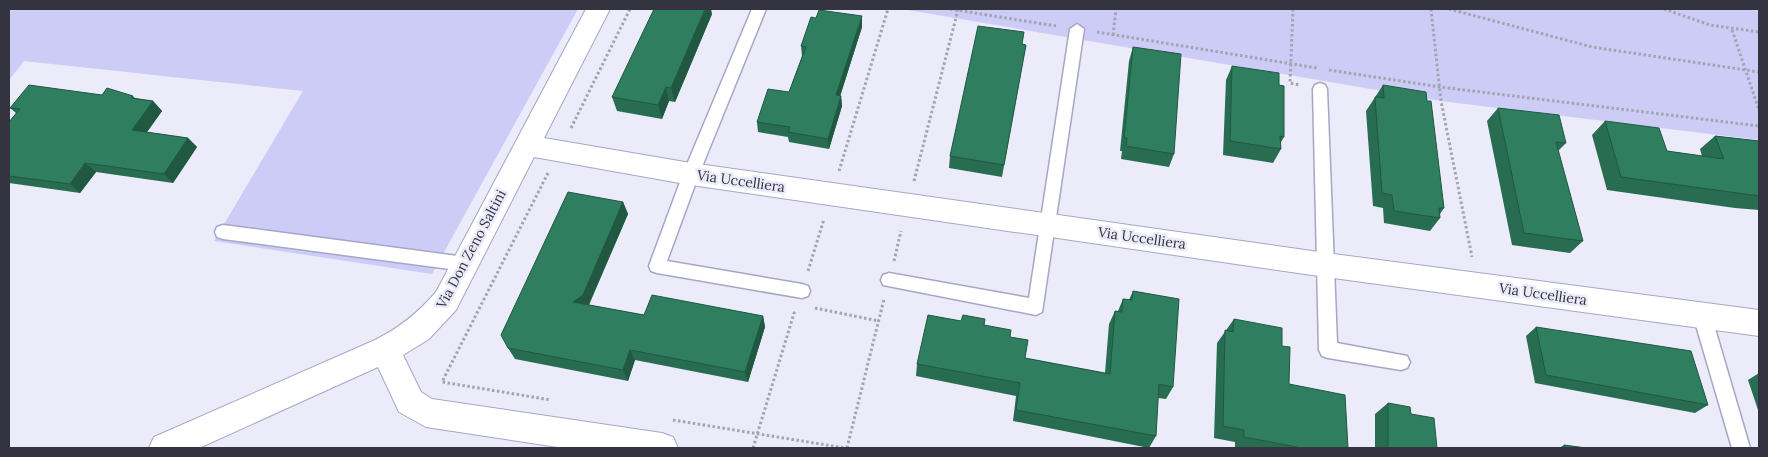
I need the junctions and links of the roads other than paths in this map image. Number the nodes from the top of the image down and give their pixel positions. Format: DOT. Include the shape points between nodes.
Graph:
graph roads {
  1 [pos="598,9"];
  2 [pos="759,9"];
  3 [pos="1077,29"];
  4 [pos="1320,89"];
  5 [pos="526,145"];
  6 [pos="691,174"];
  7 [pos="1049,224"];
  8 [pos="223,232"];
  9 [pos="465,264"];
  10 [pos="1326,264"];
  11 [pos="889,280"];
  12 [pos="799,298"];
  13 [pos="1702,315"];
  14 [pos="1759,323"];
  15 [pos="385,350"];
  16 [pos="1402,362"];
  17 [pos="597,443"];
  18 [pos="165,448"];
  19 [pos="662,448"];
  20 [pos="1741,448"];
  1 -- 5 [label="street, Via Don Zeno Saltini"];
  2 -- 6 [label="lane"];
  3 -- 7 [label="lane"];
  4 -- 10 [label="lane"];
  5 -- 6 [label="street, Via Uccelliera"];
  5 -- 9 [label="street, Via Don Zeno Saltini"];
  6 -- 7 [label="street, Via Uccelliera"];
  6 -- 12 [label="lane" via="657,266"];
  7 -- 10 [label="street, Via Uccelliera"];
  7 -- 11 [label="lane" via="1036,307"];
  8 -- 9 [label="lane"];
  9 -- 15 [label="street, Via Don Zeno Saltini" via="446,301 429,322 411,337"];
  10 -- 13 [label="street, Via Uccelliera"];
  10 -- 16 [label="lane" via="1328,350"];
  13 -- 14 [label="street, Via Uccelliera"];
  13 -- 20 [label="lane"];
  15 -- 17 [label="street" via="410,402 426,413"];
  15 -- 18 [label="street, Via Don Zeno Saltini"];
  17 -- 19 [label="street"];
}
